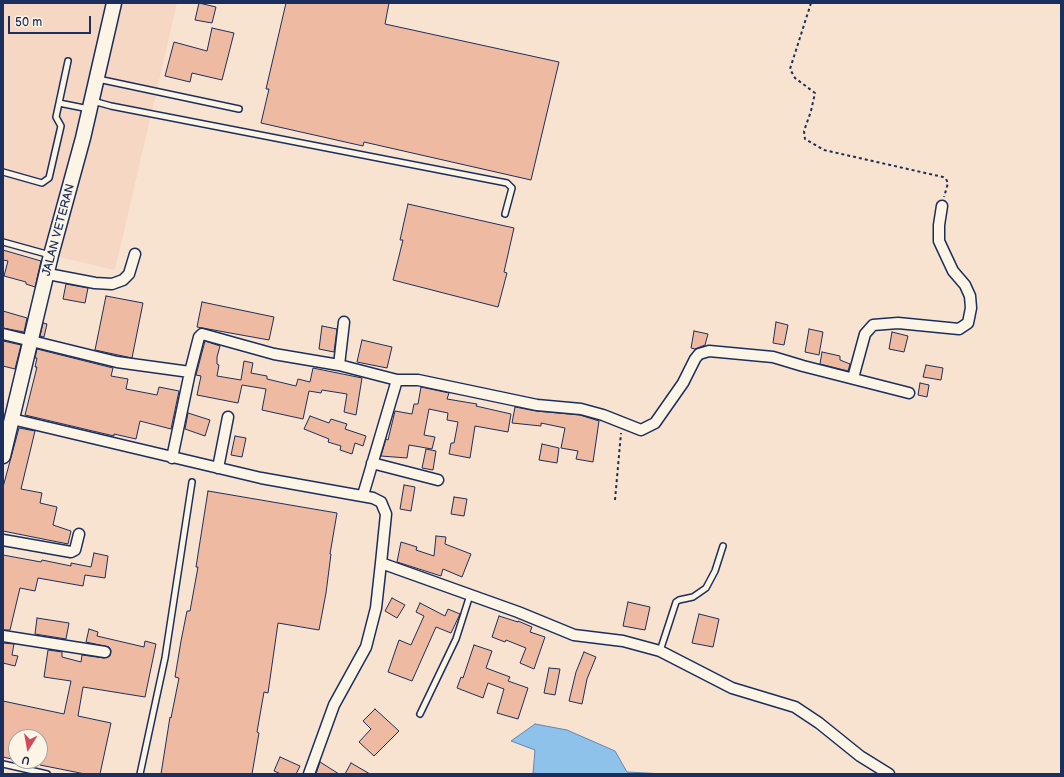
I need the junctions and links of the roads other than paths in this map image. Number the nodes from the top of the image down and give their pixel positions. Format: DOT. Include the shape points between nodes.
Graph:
graph roads {
  1 [pos="114,3"];
  2 [pos="68,61"];
  3 [pos="96,78"];
  4 [pos="59,103"];
  5 [pos="90,105"];
  6 [pos="239,109"];
  7 [pos="3,172"];
  8 [pos="942,206"];
  9 [pos="506,214"];
  10 [pos="3,242"];
  11 [pos="135,254"];
  12 [pos="51,255"];
  13 [pos="48,274"];
  14 [pos="344,322"];
  15 [pos="3,334"];
  16 [pos="30,340"];
  17 [pos="339,365"];
  18 [pos="190,372"];
  19 [pos="853,378"];
  20 [pos="397,380"];
  21 [pos="909,393"];
  22 [pos="228,417"];
  23 [pos="12,419"];
  24 [pos="3,456"];
  25 [pos="172,458"];
  26 [pos="372,463"];
  27 [pos="218,468"];
  28 [pos="438,480"];
  29 [pos="192,482"];
  30 [pos="363,495"];
  31 [pos="79,534"];
  32 [pos="3,540"];
  33 [pos="723,546"];
  34 [pos="381,563"];
  35 [pos="470,595"];
  36 [pos="3,636"];
  37 [pos="660,651"];
  38 [pos="105,652"];
  39 [pos="420,714"];
  40 [pos="3,764"];
  41 [pos="47,774"];
  42 [pos="140,774"];
  43 [pos="309,774"];
  44 [pos="889,774"];
  1 -- 3 [label="main road, JALAN VETERAN"];
  2 -- 4 [label="lane"];
  3 -- 5 [label="main road, JALAN VETERAN"];
  3 -- 6 [label="lane"];
  4 -- 5 [label="lane"];
  4 -- 7 [label="lane" via="56,117 61,126 49,178 42,183"];
  5 -- 9 [label="lane" via="111,106 507,183 512,188"];
  5 -- 12 [label="main road, JALAN VETERAN"];
  8 -- 19 [label="street" via="939,242 970,296 968,323 960,329 898,323 873,325 865,334"];
  10 -- 12 [label="lane"];
  11 -- 13 [label="street" via="129,274 123,280 112,284"];
  12 -- 13 [label="main road, JALAN VETERAN"];
  13 -- 16 [label="main road, JALAN VETERAN"];
  14 -- 17 [label="street"];
  15 -- 16 [label="street"];
  16 -- 18 [label="street" via="117,362"];
  16 -- 23 [label="main road, JALAN VETERAN"];
  17 -- 18 [label="street" via="281,356 202,334"];
  17 -- 20 [label="street"];
  18 -- 25 [label="street"];
  19 -- 20 [label="street" via="773,357 709,351 699,354 695,359 683,383 655,423 641,430 581,409 537,405 425,382"];
  19 -- 21 [label="street"];
  20 -- 26 [label="street"];
  22 -- 27 [label="street"];
  23 -- 24 [label="main road, JALAN VETERAN"];
  23 -- 25 [label="street"];
  25 -- 27 [label="street"];
  26 -- 28 [label="street"];
  26 -- 30 [label="street"];
  27 -- 30 [label="street" via="286,483"];
  29 -- 42 [label="lane" via="165,658"];
  30 -- 34 [label="street" via="381,502 386,514"];
  31 -- 32 [label="street" via="75,550 72,552"];
  33 -- 37 [label="lane" via="706,588 694,597 676,602"];
  34 -- 35 [label="street"];
  34 -- 43 [label="street" via="376,608 366,647 334,705"];
  35 -- 37 [label="street" via="574,635 622,641"];
  35 -- 39 [label="lane" via="456,639"];
  36 -- 38 [label="street"];
  37 -- 44 [label="street" via="732,688 795,707 860,756"];
  40 -- 41 [label="lane"];
}
